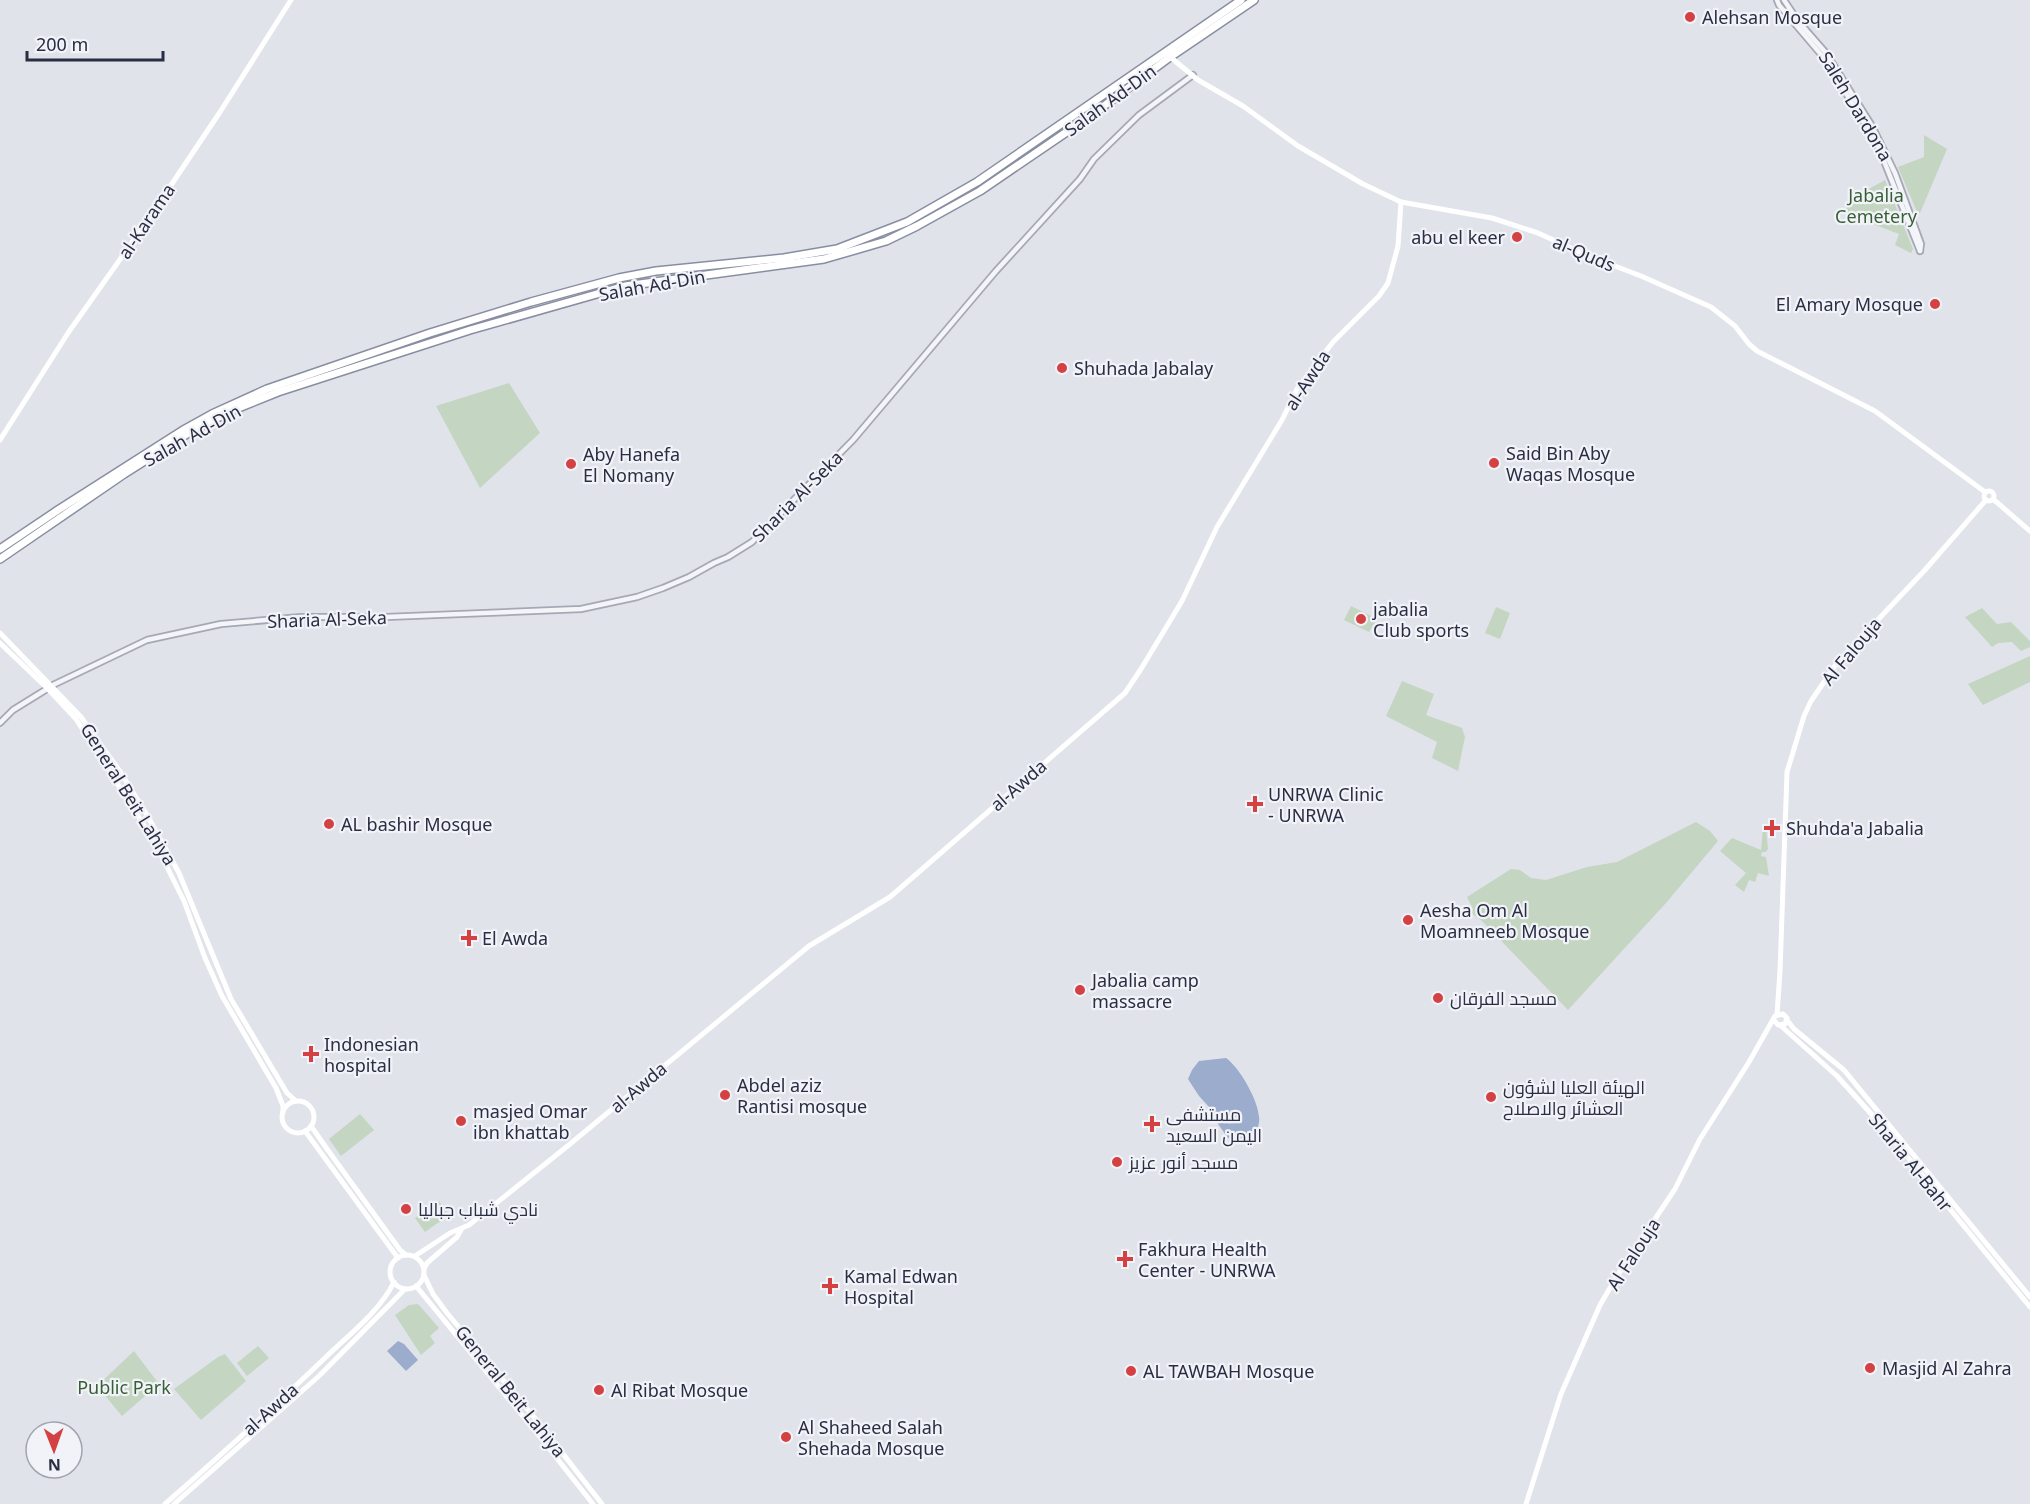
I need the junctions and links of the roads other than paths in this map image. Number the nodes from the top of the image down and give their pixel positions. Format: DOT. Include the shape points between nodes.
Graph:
graph roads {
  1 [pos="291,0"];
  2 [pos="1240,0"];
  3 [pos="1254,0"];
  4 [pos="1777,0"];
  5 [pos="1784,0"];
  6 [pos="1164,52"];
  7 [pos="1170,57"];
  8 [pos="1193,75"];
  9 [pos="1401,201"];
  10 [pos="0,440"];
  11 [pos="1985,492"];
  12 [pos="1993,499"];
  13 [pos="1986,500"];
  14 [pos="2030,531"];
  15 [pos="0,549"];
  16 [pos="0,559"];
  17 [pos="0,633"];
  18 [pos="0,644"];
  19 [pos="50,688"];
  20 [pos="0,723"];
  21 [pos="1776,1017"];
  22 [pos="1787,1020"];
  23 [pos="1782,1026"];
  24 [pos="296,1101"];
  25 [pos="283,1112"];
  26 [pos="312,1126"];
  27 [pos="305,1131"];
  28 [pos="461,1230"];
  29 [pos="406,1255"];
  30 [pos="415,1256"];
  31 [pos="398,1258"];
  32 [pos="424,1272"];
  33 [pos="394,1282"];
  34 [pos="416,1287"];
  35 [pos="405,1289"];
  36 [pos="2030,1298"];
  37 [pos="2030,1307"];
  38 [pos="165,1504"];
  39 [pos="174,1504"];
  40 [pos="593,1504"];
  41 [pos="602,1504"];
  42 [pos="1526,1504"];
  1 -- 10 [label="main road, al-Karama"];
  2 -- 6 [label="highway, Salah Ad-Din"];
  3 -- 7 [label="highway, Salah Ad-Din"];
  4 -- 5 [label="street, Saleh Dardona" via="1824,58 1867,127 1920,251 1921,244 1884,148 1833,64"];
  6 -- 7 [label="main road, al-Quds"];
  6 -- 15 [label="highway, Salah Ad-Din" via="977,182 907,222 837,249 620,278 430,333 267,389 185,429"];
  7 -- 8 [label="main road, al-Quds"];
  7 -- 16 [label="highway, Salah Ad-Din" via="980,190 886,241 824,259 625,286 470,330 278,392 190,432"];
  8 -- 9 [label="main road, al-Quds" via="1307,152"];
  8 -- 19 [label="street, Sharia Al-Seka" via="1139,115 1094,159 853,440 752,542 689,578 616,602 580,609 301,617 221,624 147,640"];
  9 -- 11 [label="main road, al-Quds" via="1492,218 1538,233 1711,307 1757,351 1875,411"];
  9 -- 28 [label="main road, al-Awda" via="1398,246 1388,283 1333,342 1297,389 1217,527 1182,601 1125,693 890,897 801,953"];
  11 -- 12 [label="main road" via="1992,492"];
  11 -- 13 [label="main road"];
  12 -- 13 [label="main road"];
  12 -- 14 [label="main road"];
  13 -- 21 [label="main road, Al Falouja" via="1837,663 1804,717 1787,772"];
  17 -- 19 [label="main road, General Beit Lahiya"];
  18 -- 19 [label="main road, General Beit Lahiya"];
  19 -- 20 [label="street, Sharia Al-Seka"];
  19 -- 24 [label="main road, General Beit Lahiya" via="81,717 147,815 179,873 231,999 287,1093"];
  19 -- 25 [label="main road, General Beit Lahiya" via="81,727 154,841 184,901 218,986 276,1088"];
  21 -- 22 [label="main road, Sharia Al-Bahr" via="1784,1015"];
  21 -- 23 [label="main road, Sharia Al-Bahr"];
  21 -- 42 [label="main road, Al Falouja" via="1700,1139 1675,1189 1600,1305 1561,1394"];
  22 -- 23 [label="main road"];
  22 -- 36 [label="main road, Sharia Al-Bahr" via="1844,1070"];
  23 -- 37 [label="main road, Sharia Al-Bahr" via="1837,1076 1883,1126"];
  24 -- 25 [label="main road"];
  24 -- 26 [label="main road" via="312,1108"];
  25 -- 27 [label="main road" via="289,1130"];
  26 -- 27 [label="main road"];
  26 -- 29 [label="main road"];
  27 -- 31 [label="main road"];
  28 -- 30 [label="main road, al-Awda"];
  28 -- 32 [label="main road, al-Awda" via="427,1263"];
  29 -- 30 [label="main road"];
  29 -- 31 [label="main road"];
  30 -- 32 [label="main road"];
  31 -- 33 [label="main road" via="390,1269"];
  32 -- 34 [label="main road"];
  32 -- 41 [label="main road, General Beit Lahiya" via="447,1313"];
  33 -- 35 [label="main road"];
  33 -- 38 [label="main road, al-Awda" via="350,1334"];
  34 -- 35 [label="main road"];
  34 -- 40 [label="main road, General Beit Lahiya"];
  35 -- 39 [label="main road, al-Awda" via="319,1376"];
}
